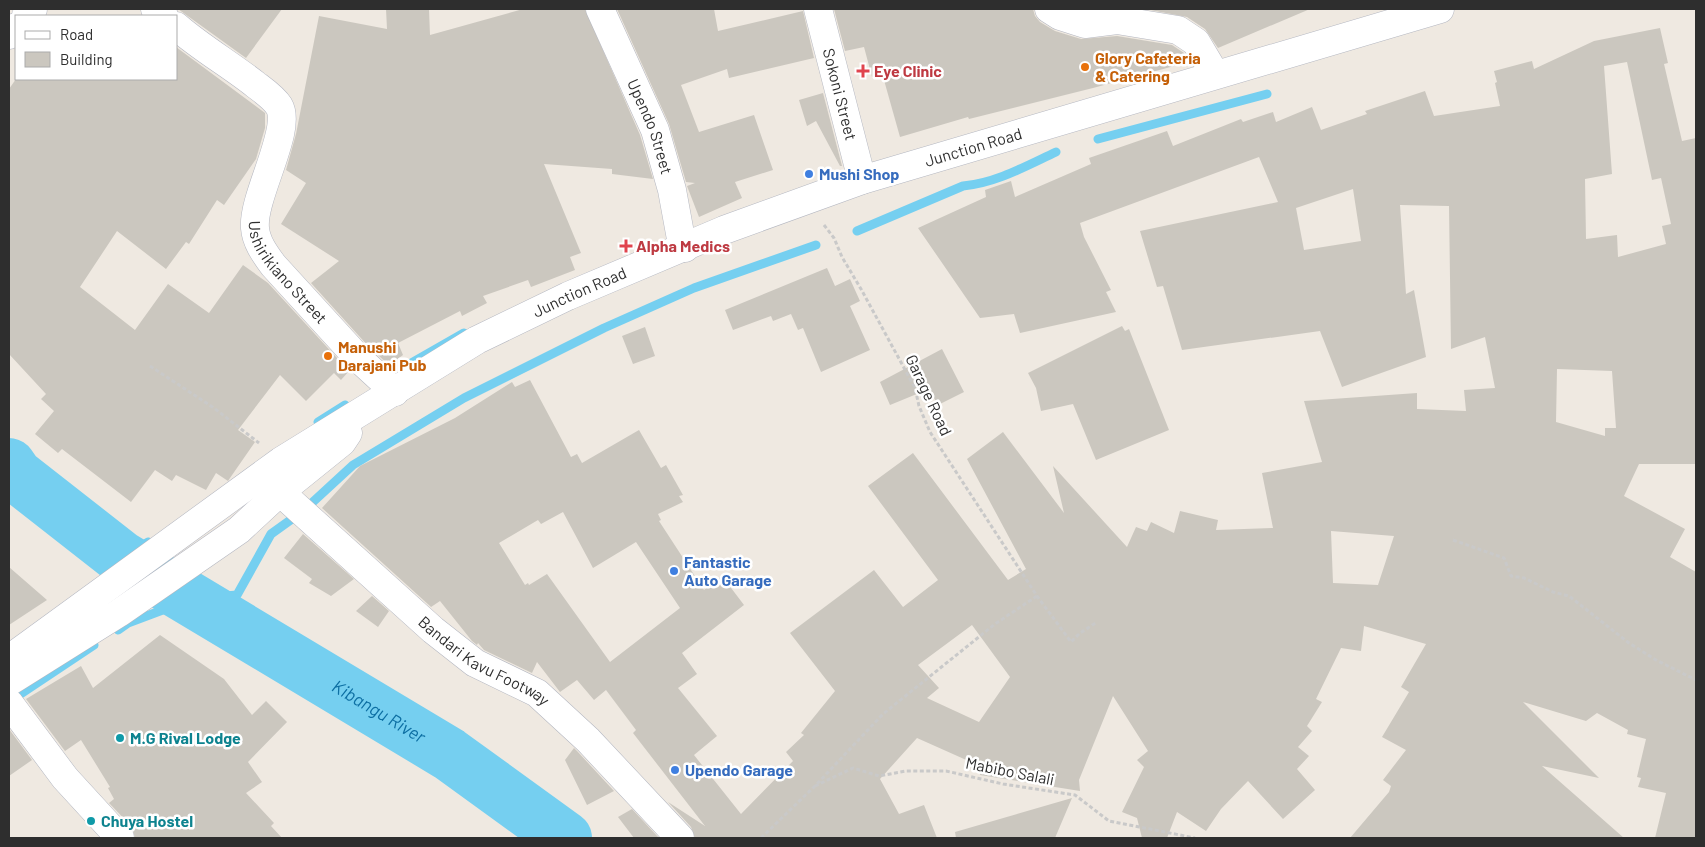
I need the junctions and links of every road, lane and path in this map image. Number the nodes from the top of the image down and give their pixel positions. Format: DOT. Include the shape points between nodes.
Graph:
graph roads {
  1 [pos="600,9"];
  2 [pos="818,9"];
  3 [pos="1049,9"];
  4 [pos="1440,9"];
  5 [pos="178,27"];
  6 [pos="1216,74"];
  7 [pos="862,180"];
  8 [pos="806,200"];
  9 [pos="686,248"];
  10 [pos="150,366"];
  11 [pos="395,392"];
  12 [pos="363,412"];
  13 [pos="281,461"];
  14 [pos="280,492"];
  15 [pos="1453,540"];
  16 [pos="1037,596"];
  17 [pos="1097,622"];
  18 [pos="9,659"];
  19 [pos="1696,680"];
  20 [pos="9,682"];
  21 [pos="9,703"];
  22 [pos="815,786"];
  23 [pos="120,838"];
  24 [pos="680,838"];
  25 [pos="761,838"];
  26 [pos="1195,838"];
  1 -- 9 [label="main road, Upendo Street" via="654,130"];
  2 -- 7 [label="main road, Sokoni Street"];
  3 -- 6 [label="main road" via="1085,24 1117,20 1178,30 1196,42"];
  4 -- 6 [label="main road, Junction Road"];
  5 -- 11 [label="main road, Ushirikiano Street" via="245,77 280,108 282,129 264,181 255,228 262,250 358,358"];
  6 -- 7 [label="main road, Junction Road"];
  7 -- 8 [label="main road, Junction Road"];
  8 -- 9 [label="main road, Junction Road" via="724,230"];
  8 -- 16 [label="path, Garage Road" via="834,238 915,388 930,432"];
  9 -- 11 [label="main road, Junction Road" via="568,296 477,340"];
  10 -- 13 [label="path" via="214,408"];
  11 -- 12 [label="main road, Junction Road"];
  12 -- 13 [label="main road, Junction Road"];
  12 -- 14 [label="main road, Junction Road" via="342,442"];
  13 -- 18 [label="main road, Junction Road"];
  14 -- 20 [label="main road, Junction Road" via="239,530 119,614"];
  14 -- 24 [label="main road, Bandari Kavu Footway" via="433,630 475,663 537,693 588,740"];
  15 -- 19 [label="path" via="1504,558 1511,576 1569,596 1629,643"];
  16 -- 17 [label="path, Garage Road" via="1071,642"];
  16 -- 22 [label="path" via="995,624 890,708"];
  21 -- 23 [label="main road" via="65,778"];
  22 -- 25 [label="path"];
  22 -- 26 [label="path, Mabibo Salali" via="853,768 879,776 906,771 946,772 1075,795 1109,822"];
}
